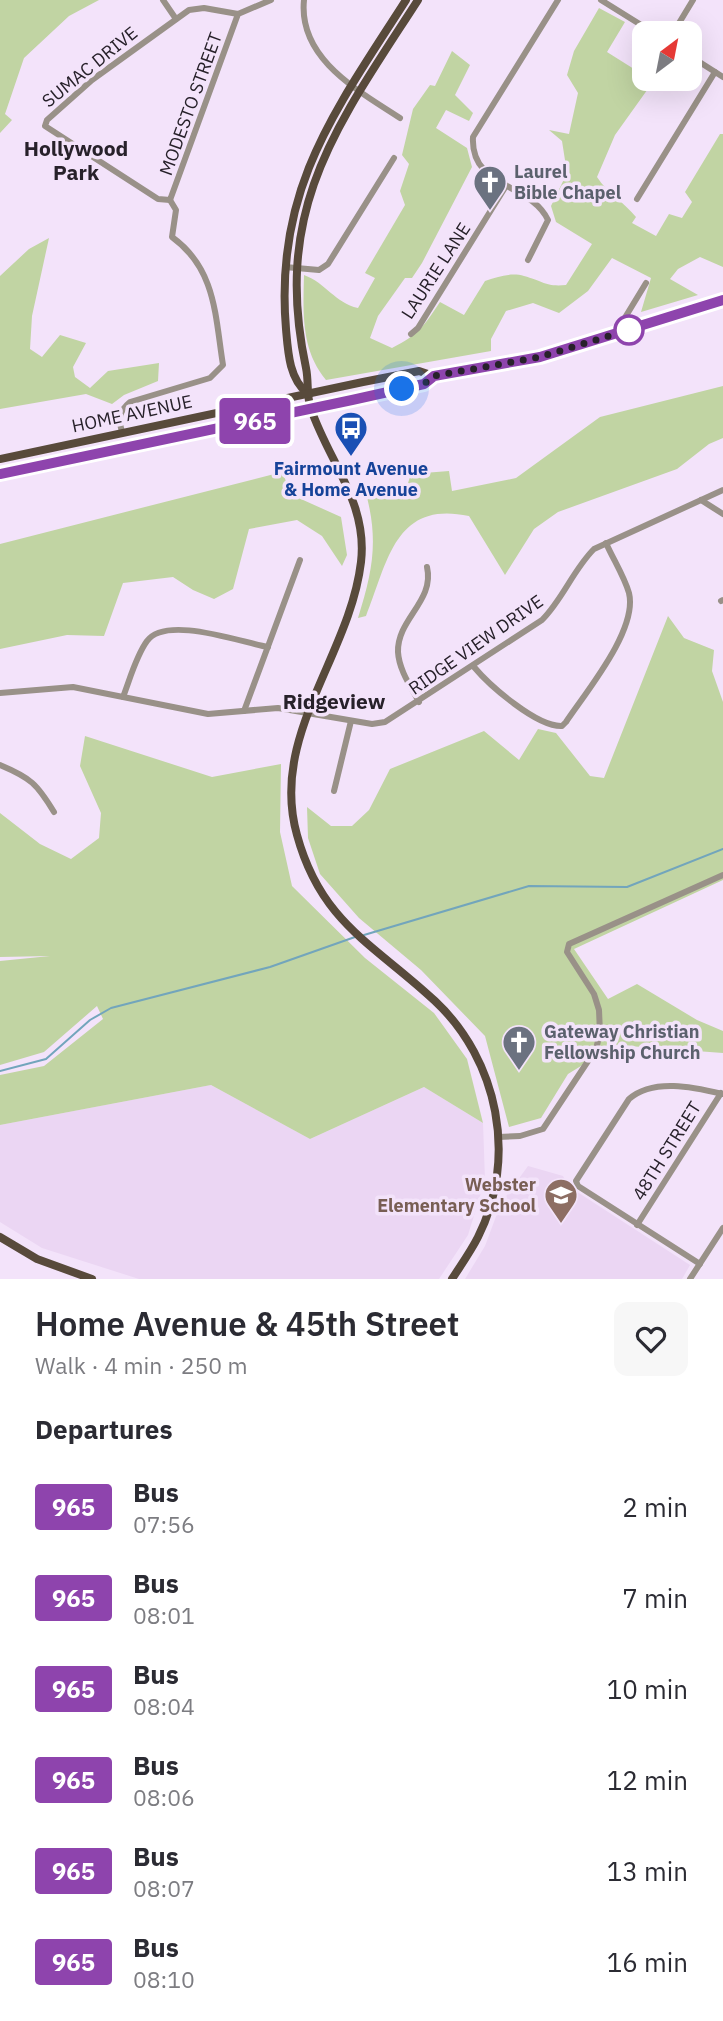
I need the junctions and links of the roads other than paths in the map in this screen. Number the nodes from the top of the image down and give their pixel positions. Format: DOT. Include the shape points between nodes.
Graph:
graph roads {
  1 [pos="163,0"];
  2 [pos="271,0"];
  3 [pos="304,0"];
  4 [pos="406,0"];
  5 [pos="418,0"];
  6 [pos="558,0"];
  7 [pos="601,0"];
  8 [pos="693,0"];
  9 [pos="238,14"];
  10 [pos="176,19"];
  11 [pos="635,21"];
  12 [pos="680,21"];
  13 [pos="702,64"];
  14 [pos="715,72"];
  15 [pos="723,77"];
  16 [pos="351,85"];
  17 [pos="360,90"];
  18 [pos="400,118"];
  19 [pos="394,158"];
  20 [pos="506,186"];
  21 [pos="637,199"];
  22 [pos="168,200"];
  23 [pos="528,260"];
  24 [pos="285,267"];
  25 [pos="296,268"];
  26 [pos="646,283"];
  27 [pos="723,300"];
  28 [pos="411,334"];
  29 [pos="615,334"];
  30 [pos="434,376"];
  31 [pos="307,393"];
  32 [pos="311,410"];
  33 [pos="122,432"];
  34 [pos="0,459"];
  35 [pos="0,474"];
  36 [pos="723,490"];
  37 [pos="701,499"];
  38 [pos="723,514"];
  39 [pos="606,543"];
  40 [pos="300,560"];
  41 [pos="427,568"];
  42 [pos="268,648"];
  43 [pos="474,667"];
  44 [pos="0,693"];
  45 [pos="122,697"];
  46 [pos="419,702"];
  47 [pos="244,711"];
  48 [pos="307,713"];
  49 [pos="351,721"];
  50 [pos="0,765"];
  51 [pos="334,791"];
  52 [pos="54,813"];
  53 [pos="723,875"];
  54 [pos="722,1093"];
  55 [pos="498,1137"];
  56 [pos="637,1224"];
  57 [pos="723,1228"];
  58 [pos="0,1237"];
  59 [pos="700,1264"];
  60 [pos="92,1279"];
  61 [pos="452,1279"];
  62 [pos="690,1279"];
  1 -- 10 [label="street"];
  2 -- 9 [label="street"];
  3 -- 16 [label="street" via="306,28 317,51"];
  4 -- 16 [label="main road"];
  5 -- 17 [label="main road"];
  6 -- 20 [label="street" via="476,131 476,161"];
  7 -- 11 [label="street"];
  8 -- 12 [label="street"];
  9 -- 10 [label="street, SUMAC DRIVE" via="204,8 189,10"];
  9 -- 22 [label="street, MODESTO STREET"];
  10 -- 22 [label="street, SUMAC DRIVE" via="92,80 45,126 139,188"];
  13 -- 14 [label="street"];
  14 -- 15 [label="street"];
  14 -- 21 [label="street"];
  16 -- 17 [label="street"];
  16 -- 24 [label="main road" via="307,170 293,215"];
  17 -- 18 [label="street"];
  17 -- 25 [label="main road" via="312,185"];
  19 -- 25 [label="street" via="328,264 319,270"];
  20 -- 23 [label="street" via="537,204 548,220"];
  20 -- 28 [label="street, LAURIE LANE"];
  22 -- 33 [label="street" via="176,210 172,237 192,252 212,293 223,365 210,378 130,402 118,420"];
  24 -- 25 [label="street"];
  24 -- 31 [label="main road" via="288,353 297,384"];
  25 -- 31 [label="main road"];
  26 -- 29 [label="street"];
  27 -- 29 [label="main road, HOME AVENUE"];
  29 -- 30 [label="main road, HOME AVENUE" via="540,357"];
  30 -- 31 [label="main road, HOME AVENUE" via="418,372"];
  30 -- 32 [label="main road, HOME AVENUE" via="424,384"];
  31 -- 32 [label="main road"];
  31 -- 33 [label="main road, HOME AVENUE"];
  32 -- 35 [label="main road, HOME AVENUE"];
  32 -- 48 [label="main road" via="352,494 362,547 352,599"];
  33 -- 34 [label="main road, HOME AVENUE"];
  36 -- 37 [label="street, RIDGE VIEW DRIVE"];
  37 -- 38 [label="street"];
  37 -- 39 [label="street, RIDGE VIEW DRIVE"];
  39 -- 43 [label="street, RIDGE VIEW DRIVE" via="586,558 542,620"];
  39 -- 43 [label="street" via="629,592 624,632 562,726 549,724 490,687"];
  40 -- 42 [label="street"];
  41 -- 46 [label="street" via="428,590 400,634 398,652"];
  42 -- 45 [label="street" via="176,628 158,632 145,643"];
  42 -- 47 [label="street"];
  43 -- 46 [label="street, RIDGE VIEW DRIVE"];
  44 -- 45 [label="street, RIDGE VIEW DRIVE" via="63,686"];
  45 -- 47 [label="street, RIDGE VIEW DRIVE" via="208,715"];
  46 -- 49 [label="street, RIDGE VIEW DRIVE" via="385,722"];
  47 -- 48 [label="street, RIDGE VIEW DRIVE" via="278,708"];
  48 -- 49 [label="street, RIDGE VIEW DRIVE"];
  48 -- 55 [label="main road" via="292,775 292,812 316,885 348,929 447,1014 470,1045 489,1083"];
  49 -- 51 [label="street"];
  50 -- 52 [label="street" via="28,776"];
  53 -- 55 [label="street" via="575,940 567,952 599,1010 596,1049 543,1129"];
  54 -- 56 [label="street, 48TH STREET"];
  54 -- 56 [label="street" via="655,1085 629,1099 576,1181"];
  55 -- 61 [label="main road" via="499,1158 489,1208 479,1236"];
  56 -- 59 [label="street"];
  57 -- 59 [label="street"];
  58 -- 60 [label="main road" via="37,1259"];
  59 -- 62 [label="street"];
}
